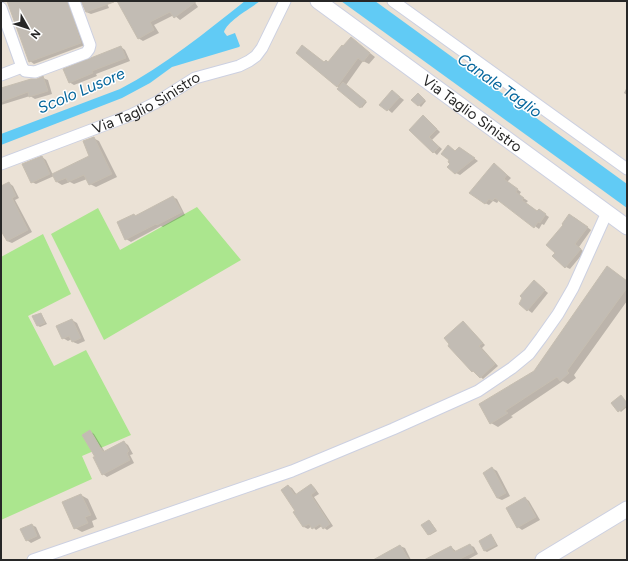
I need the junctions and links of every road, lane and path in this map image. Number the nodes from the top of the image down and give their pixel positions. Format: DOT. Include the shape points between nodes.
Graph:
graph roads {
  1 [pos="74,1"];
  2 [pos="285,1"];
  3 [pos="318,1"];
  4 [pos="393,1"];
  5 [pos="1,8"];
  6 [pos="22,67"];
  7 [pos="1,75"];
  8 [pos="1,164"];
  9 [pos="627,169"];
  10 [pos="608,213"];
  11 [pos="627,227"];
  12 [pos="627,510"];
  13 [pos="33,560"];
  14 [pos="543,560"];
  1 -- 6 [label="street" via="90,45 86,53 35,72 25,71"];
  2 -- 8 [label="street, Via Taglio Sinistro" via="262,48 249,61 195,78 131,115"];
  3 -- 10 [label="main road, Via Taglio Sinistro"];
  4 -- 9 [label="street"];
  5 -- 6 [label="street"];
  6 -- 7 [label="street"];
  10 -- 11 [label="main road, Via Taglio Sinistro"];
  10 -- 13 [label="street" via="573,288 541,338 529,354 478,391 292,471"];
  12 -- 14 [label="main road"];
}
